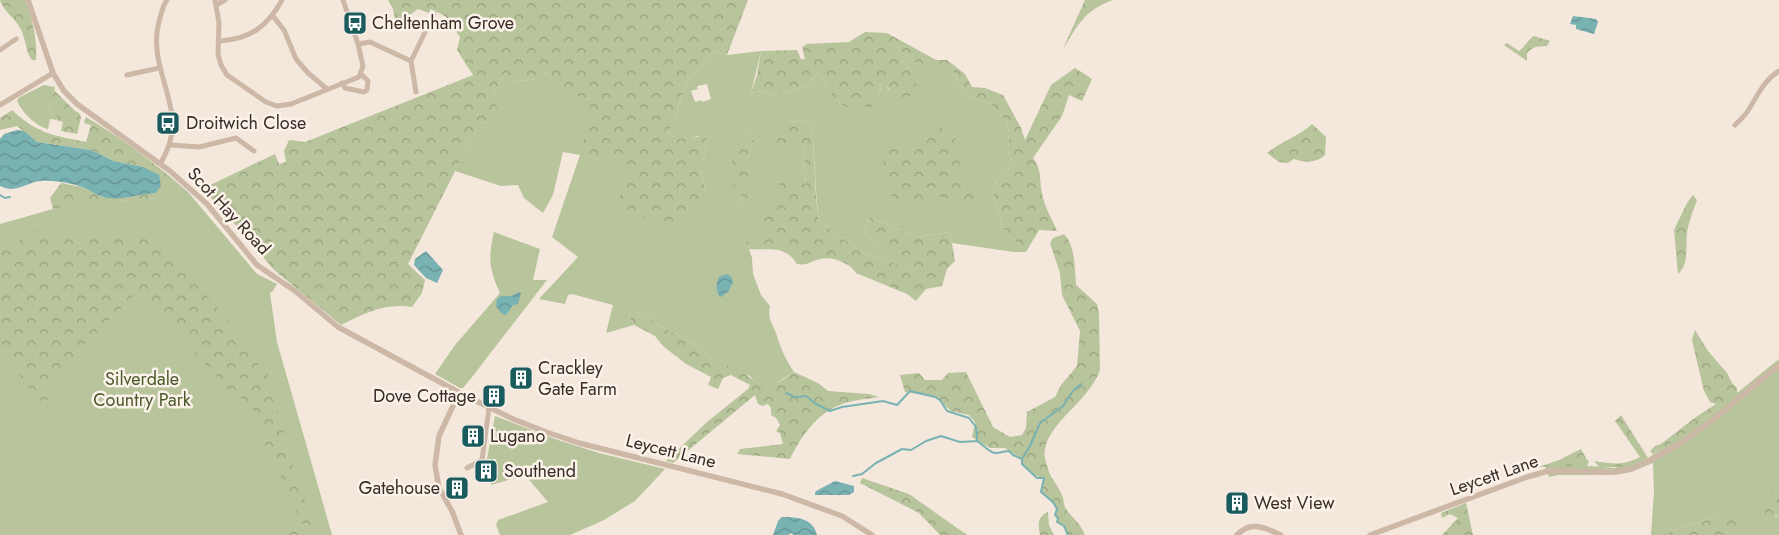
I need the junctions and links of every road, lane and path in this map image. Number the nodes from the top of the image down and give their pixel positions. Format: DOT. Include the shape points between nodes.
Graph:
graph roads {
  1 [pos="28,0"];
  2 [pos="167,0"];
  3 [pos="225,0"];
  4 [pos="282,0"];
  5 [pos="343,0"];
  6 [pos="215,3"];
  7 [pos="434,14"];
  8 [pos="273,16"];
  9 [pos="16,39"];
  10 [pos="220,41"];
  11 [pos="358,44"];
  12 [pos="0,50"];
  13 [pos="411,61"];
  14 [pos="159,68"];
  15 [pos="1779,71"];
  16 [pos="53,73"];
  17 [pos="127,75"];
  18 [pos="360,75"];
  19 [pos="342,83"];
  20 [pos="327,89"];
  21 [pos="416,92"];
  22 [pos="0,105"];
  23 [pos="1736,125"];
  24 [pos="170,144"];
  25 [pos="254,151"];
  26 [pos="161,163"];
  27 [pos="1779,365"];
  28 [pos="460,394"];
  29 [pos="489,408"];
  30 [pos="467,468"];
  31 [pos="461,535"];
  32 [pos="872,535"];
  33 [pos="1237,535"];
  34 [pos="1281,535"];
  35 [pos="1370,535"];
  1 -- 16 [label="street, Scot Hay Road"];
  2 -- 14 [label="street" via="156,31"];
  3 -- 6 [label="street"];
  4 -- 8 [label="street"];
  5 -- 11 [label="street"];
  6 -- 10 [label="street"];
  7 -- 13 [label="street"];
  8 -- 10 [label="street" via="252,34"];
  8 -- 20 [label="street" via="284,30 296,59"];
  9 -- 12 [label="street"];
  10 -- 20 [label="street" via="218,54 227,75 266,102 277,106 291,104"];
  11 -- 13 [label="street" via="370,42"];
  11 -- 18 [label="street" via="363,66"];
  13 -- 21 [label="street"];
  14 -- 17 [label="street"];
  14 -- 24 [label="street" via="172,116"];
  15 -- 23 [label="street" via="1770,77"];
  16 -- 22 [label="street"];
  16 -- 26 [label="street, Scot Hay Road" via="78,104"];
  18 -- 19 [label="street"];
  18 -- 19 [label="street" via="368,81 364,92 345,88"];
  19 -- 20 [label="street"];
  24 -- 25 [label="street" via="199,147 236,138"];
  24 -- 26 [label="street"];
  26 -- 28 [label="street, Scot Hay Road" via="207,204 257,265 338,327"];
  27 -- 35 [label="street, Leycett Lane" via="1682,442 1631,469 1615,472 1548,471"];
  28 -- 29 [label="street, Leycett Lane"];
  28 -- 31 [label="street" via="439,436 435,465 439,488"];
  29 -- 30 [label="street" via="482,460"];
  29 -- 32 [label="street, Leycett Lane" via="580,443 782,494 842,516"];
  33 -- 34 [label="street" via="1253,525"];
}
